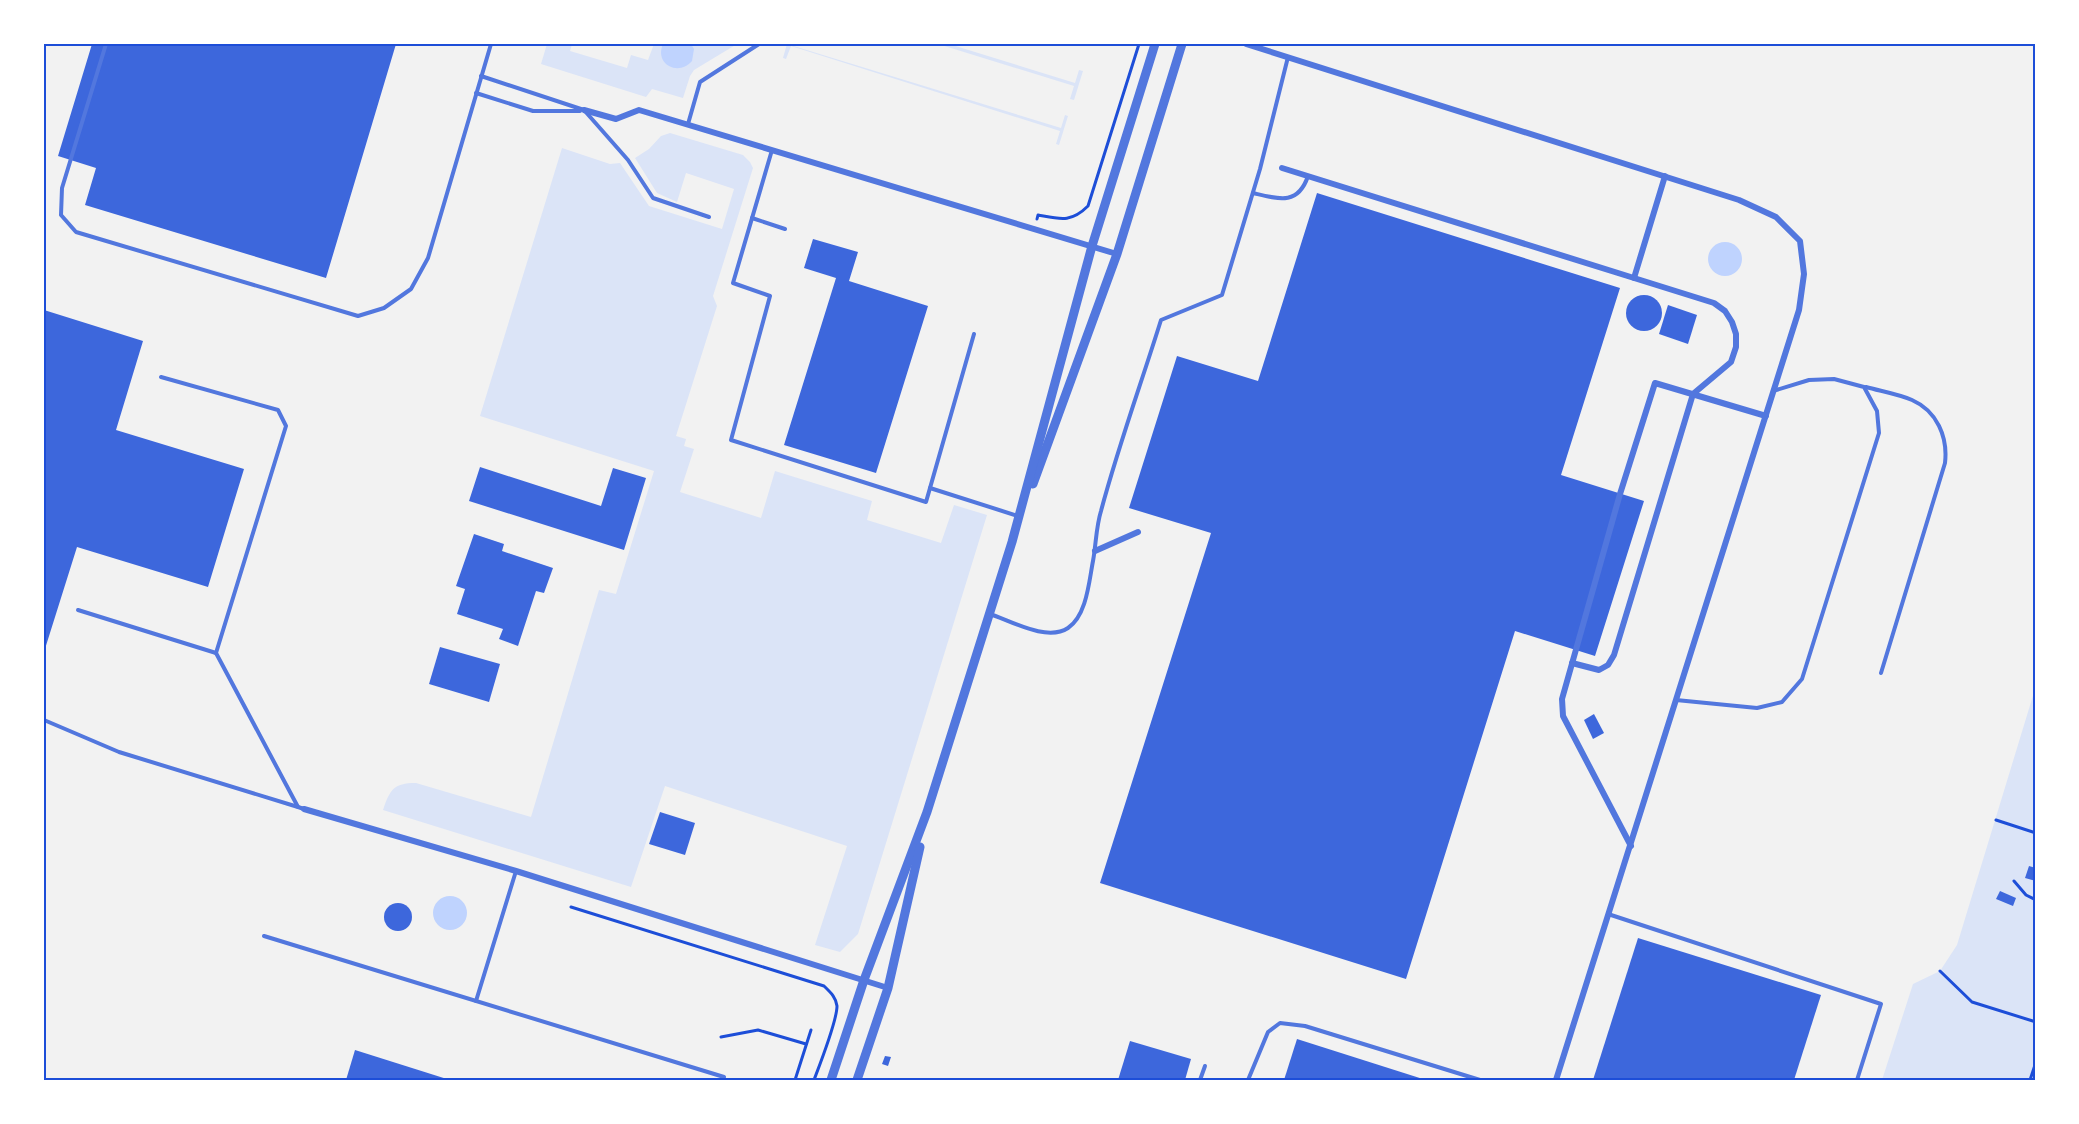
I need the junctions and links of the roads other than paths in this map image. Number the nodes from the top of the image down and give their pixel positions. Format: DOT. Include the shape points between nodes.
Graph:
graph roads {
  1 [pos="106,44"];
  2 [pos="491,44"];
  3 [pos="759,44"];
  4 [pos="1155,44"];
  5 [pos="1182,44"];
  6 [pos="1246,44"];
  7 [pos="1288,57"];
  8 [pos="481,76"];
  9 [pos="476,93"];
  10 [pos="584,111"];
  11 [pos="687,125"];
  12 [pos="772,150"];
  13 [pos="1282,168"];
  14 [pos="1308,176"];
  15 [pos="1665,176"];
  16 [pos="1253,193"];
  17 [pos="709,217"];
  18 [pos="752,218"];
  19 [pos="785,229"];
  20 [pos="1092,246"];
  21 [pos="1117,254"];
  22 [pos="1634,278"];
  23 [pos="974,334"];
  24 [pos="161,377"];
  25 [pos="1864,387"];
  26 [pos="1773,391"];
  27 [pos="1692,394"];
  28 [pos="1766,416"];
  29 [pos="930,488"];
  30 [pos="1019,516"];
  31 [pos="1138,532"];
  32 [pos="1012,542"];
  33 [pos="1095,551"];
  34 [pos="78,610"];
  35 [pos="990,614"];
  36 [pos="216,653"];
  37 [pos="1572,663"];
  38 [pos="1881,673"];
  39 [pos="1677,700"];
  40 [pos="44,720"];
  41 [pos="301,808"];
  42 [pos="927,812"];
  43 [pos="1631,846"];
  44 [pos="516,871"];
  45 [pos="1608,914"];
  46 [pos="264,936"];
  47 [pos="864,980"];
  48 [pos="888,988"];
  49 [pos="476,1001"];
  50 [pos="1205,1066"];
  51 [pos="723,1080"];
  52 [pos="831,1080"];
  53 [pos="857,1080"];
  54 [pos="1200,1080"];
  55 [pos="1248,1080"];
  56 [pos="1480,1080"];
  57 [pos="1556,1080"];
  58 [pos="1857,1080"];
  1 -- 9 [label="lane" via="62,188 62,215 76,232 358,316 384,308 411,289 428,258"];
  2 -- 8 [label="lane"];
  3 -- 11 [label="lane" via="700,82"];
  4 -- 20 [label="street"];
  5 -- 21 [label="street"];
  6 -- 7 [label="street"];
  7 -- 15 [label="street"];
  7 -- 16 [label="lane"];
  8 -- 9 [label="lane"];
  8 -- 10 [label="lane"];
  9 -- 10 [label="lane" via="533,111"];
  10 -- 11 [label="street" via="616,119 639,111"];
  10 -- 17 [label="lane" via="627,160 653,198"];
  11 -- 12 [label="street"];
  12 -- 18 [label="lane"];
  12 -- 20 [label="street"];
  13 -- 14 [label="street"];
  14 -- 16 [label="lane" via="1304,189 1292,198"];
  14 -- 22 [label="street"];
  15 -- 22 [label="street"];
  15 -- 26 [label="street" via="1739,200 1776,217 1800,241 1804,274 1799,310"];
  16 -- 33 [label="lane" via="1222,295 1161,320 1100,513"];
  18 -- 19 [label="lane"];
  18 -- 29 [label="lane" via="733,283 770,296 731,440 926,502"];
  20 -- 21 [label="street"];
  20 -- 30 [label="street"];
  21 -- 32 [label="street"];
  22 -- 27 [label="street" via="1714,303 1732,322 1736,347 1731,362"];
  23 -- 29 [label="lane"];
  24 -- 36 [label="lane" via="278,410 286,426"];
  25 -- 26 [label="lane" via="1834,379 1809,380"];
  25 -- 38 [label="lane" via="1913,400 1936,418 1947,450"];
  25 -- 39 [label="lane" via="1877,411 1879,433 1802,679 1782,702 1757,708"];
  26 -- 28 [label="street"];
  27 -- 28 [label="street"];
  27 -- 37 [label="street" via="1614,655 1599,670"];
  27 -- 37 [label="street" via="1655,383"];
  28 -- 39 [label="street"];
  29 -- 30 [label="lane"];
  30 -- 32 [label="street"];
  31 -- 33 [label="street"];
  32 -- 35 [label="street"];
  33 -- 35 [label="lane" via="1084,600 1068,628 1052,633 1035,631"];
  34 -- 36 [label="lane"];
  35 -- 42 [label="street"];
  36 -- 41 [label="lane"];
  37 -- 43 [label="street" via="1562,699 1563,716"];
  39 -- 43 [label="street"];
  40 -- 41 [label="lane" via="119,752"];
  41 -- 44 [label="street"];
  42 -- 47 [label="street"];
  42 -- 48 [label="street"];
  43 -- 45 [label="street"];
  44 -- 47 [label="street"];
  44 -- 49 [label="lane"];
  45 -- 57 [label="street"];
  45 -- 58 [label="lane" via="1881,1004"];
  46 -- 49 [label="lane"];
  47 -- 48 [label="street"];
  47 -- 52 [label="street"];
  48 -- 53 [label="street"];
  49 -- 51 [label="lane" via="724,1077"];
  50 -- 54 [label="lane"];
  55 -- 56 [label="lane" via="1268,1032 1280,1023 1305,1026"];
}
